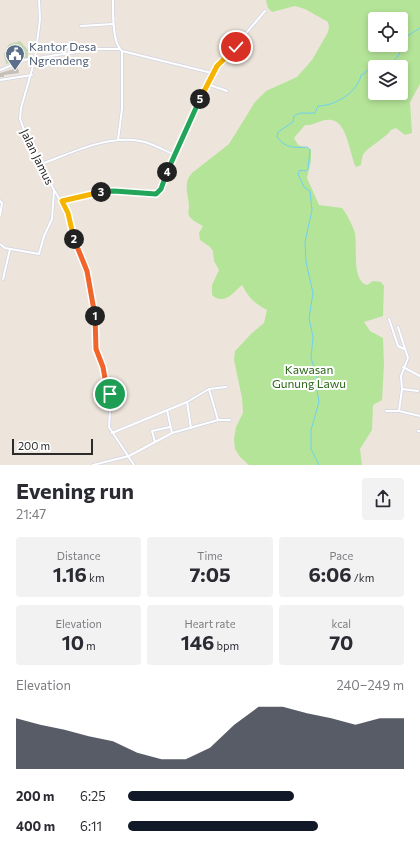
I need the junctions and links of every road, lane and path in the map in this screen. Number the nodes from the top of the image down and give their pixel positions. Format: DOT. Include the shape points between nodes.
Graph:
graph roads {
  1 [pos="39,0"];
  2 [pos="113,0"];
  3 [pos="265,11"];
  4 [pos="113,24"];
  5 [pos="81,26"];
  6 [pos="119,49"];
  7 [pos="122,51"];
  8 [pos="35,59"];
  9 [pos="0,70"];
  10 [pos="212,73"];
  11 [pos="32,75"];
  12 [pos="0,80"];
  13 [pos="207,84"];
  14 [pos="227,91"];
  15 [pos="118,140"];
  16 [pos="174,155"];
  17 [pos="41,164"];
  18 [pos="54,190"];
  19 [pos="0,201"];
  20 [pos="62,201"];
  21 [pos="0,216"];
  22 [pos="0,244"];
  23 [pos="10,249"];
  24 [pos="3,279"];
  25 [pos="389,320"];
  26 [pos="398,327"];
  27 [pos="404,349"];
  28 [pos="403,367"];
  29 [pos="420,376"];
  30 [pos="226,387"];
  31 [pos="402,388"];
  32 [pos="210,389"];
  33 [pos="418,391"];
  34 [pos="187,402"];
  35 [pos="167,410"];
  36 [pos="386,411"];
  37 [pos="399,411"];
  38 [pos="420,416"];
  39 [pos="218,420"];
  40 [pos="230,420"];
  41 [pos="170,427"];
  42 [pos="191,428"];
  43 [pos="172,432"];
  44 [pos="112,433"];
  45 [pos="155,442"];
  46 [pos="129,456"];
  47 [pos="93,465"];
  48 [pos="134,465"];
  1 -- 8 [label="street, Jalan Jamus" via="40,19"];
  2 -- 4 [label="street"];
  3 -- 10 [label="street"];
  4 -- 5 [label="street"];
  4 -- 6 [label="street"];
  6 -- 7 [label="street"];
  6 -- 8 [label="street" via="97,49"];
  7 -- 10 [label="street"];
  7 -- 15 [label="street" via="122,109"];
  8 -- 9 [label="street" via="24,60"];
  8 -- 11 [label="street, Jalan Jamus"];
  10 -- 13 [label="street"];
  11 -- 12 [label="street"];
  11 -- 17 [label="street, Jalan Jamus" via="20,119 23,131"];
  13 -- 14 [label="street"];
  13 -- 16 [label="street"];
  15 -- 16 [label="street" via="141,141"];
  15 -- 17 [label="street" via="87,147"];
  16 -- 20 [label="street" via="161,189 156,194 109,191"];
  17 -- 18 [label="street, Jalan Jamus"];
  18 -- 20 [label="street, Jalan Jamus"];
  18 -- 23 [label="street" via="52,219 39,254"];
  19 -- 21 [label="street"];
  20 -- 44 [label="street, Jalan Jamus" via="87,271 95,315 96,349 110,394 108,424"];
  22 -- 23 [label="street"];
  23 -- 24 [label="street"];
  25 -- 27 [label="street" via="398,346"];
  26 -- 27 [label="street"];
  27 -- 28 [label="street" via="408,358"];
  28 -- 29 [label="street"];
  28 -- 31 [label="street"];
  30 -- 32 [label="street"];
  31 -- 33 [label="street"];
  31 -- 37 [label="street"];
  32 -- 34 [label="street"];
  32 -- 39 [label="street"];
  34 -- 35 [label="street"];
  34 -- 42 [label="street"];
  35 -- 41 [label="street"];
  35 -- 44 [label="street"];
  36 -- 37 [label="street"];
  37 -- 38 [label="street"];
  39 -- 40 [label="street"];
  39 -- 42 [label="street"];
  41 -- 43 [label="street"];
  41 -- 45 [label="street" via="152,431"];
  42 -- 43 [label="street"];
  43 -- 45 [label="street"];
  44 -- 46 [label="street, Jalan Jamus"];
  45 -- 46 [label="street"];
  46 -- 47 [label="street"];
  46 -- 48 [label="street, Jalan Jamus"];
}
